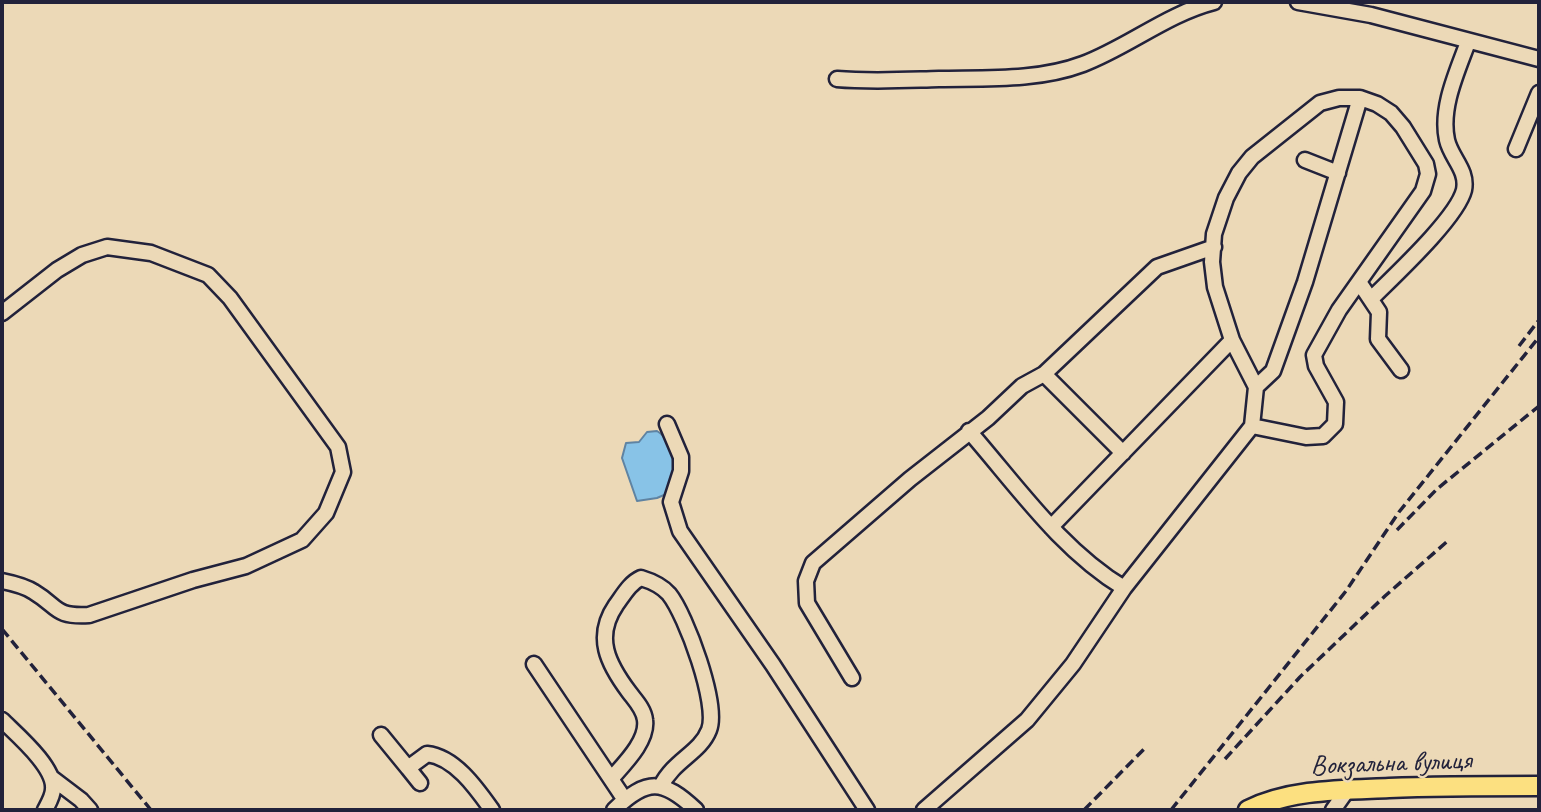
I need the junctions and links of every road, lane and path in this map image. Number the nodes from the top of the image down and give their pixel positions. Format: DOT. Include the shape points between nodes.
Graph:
graph roads {
  1 [pos="1214,2"];
  2 [pos="1298,2"];
  3 [pos="1468,42"];
  4 [pos="1539,59"];
  5 [pos="837,79"];
  6 [pos="1539,93"];
  7 [pos="1360,99"];
  8 [pos="1516,149"];
  9 [pos="1305,160"];
  10 [pos="1338,173"];
  11 [pos="1214,247"];
  12 [pos="1359,282"];
  13 [pos="1371,299"];
  14 [pos="2,313"];
  15 [pos="1232,340"];
  16 [pos="1401,370"];
  17 [pos="1044,374"];
  18 [pos="1256,387"];
  19 [pos="667,424"];
  20 [pos="1252,426"];
  21 [pos="969,431"];
  22 [pos="1123,453"];
  23 [pos="1051,527"];
  24 [pos="2,580"];
  25 [pos="1124,588"];
  26 [pos="534,664"];
  27 [pos="852,678"];
  28 [pos="2,720"];
  29 [pos="381,735"];
  30 [pos="408,768"];
  31 [pos="52,778"];
  32 [pos="611,779"];
  33 [pos="420,783"];
  34 [pos="661,786"];
  35 [pos="1539,786"];
  36 [pos="1348,789"];
  37 [pos="619,805"];
  38 [pos="45,810"];
  39 [pos="90,810"];
  40 [pos="492,810"];
  41 [pos="696,810"];
  42 [pos="867,810"];
  43 [pos="924,810"];
  44 [pos="1248,810"];
  45 [pos="1333,810"];
  1 -- 5 [label="lane" via="1082,65 1054,72 993,78"];
  2 -- 3 [label="lane" via="1371,15"];
  3 -- 4 [label="lane"];
  3 -- 13 [label="lane" via="1445,125 1464,174 1463,193 1453,213"];
  6 -- 8 [label="lane"];
  7 -- 10 [label="lane"];
  7 -- 11 [label="lane" via="1320,103 1252,157 1226,198"];
  7 -- 12 [label="lane" via="1377,104 1397,120 1428,174 1423,191"];
  9 -- 10 [label="lane"];
  10 -- 18 [label="lane" via="1306,282 1273,371"];
  11 -- 15 [label="lane" via="1215,287"];
  11 -- 17 [label="lane" via="1157,267"];
  12 -- 13 [label="lane"];
  12 -- 20 [label="lane" via="1314,355 1336,402 1335,425 1324,436 1306,437"];
  13 -- 16 [label="lane" via="1379,312 1378,338"];
  14 -- 24 [label="lane" via="57,270 107,247 150,253 208,275 230,298 338,447 343,472 326,513 302,540 246,566 73,616 53,609 34,592"];
  15 -- 18 [label="lane"];
  15 -- 22 [label="lane"];
  17 -- 21 [label="lane" via="1022,386"];
  17 -- 22 [label="lane"];
  18 -- 20 [label="lane"];
  19 -- 42 [label="lane" via="681,457 671,502 680,531"];
  20 -- 25 [label="lane"];
  21 -- 23 [label="lane"];
  21 -- 27 [label="lane" via="813,564 806,581 807,603"];
  22 -- 23 [label="lane"];
  23 -- 25 [label="lane" via="1099,573"];
  25 -- 43 [label="lane" via="1073,664 1027,720"];
  26 -- 32 [label="lane"];
  28 -- 31 [label="lane"];
  29 -- 30 [label="lane"];
  30 -- 33 [label="lane"];
  30 -- 40 [label="lane" via="427,754 444,759"];
  31 -- 38 [label="lane" via="53,790"];
  31 -- 39 [label="lane"];
  32 -- 34 [label="lane" via="643,736 646,720 616,676 604,630 625,592 641,578 669,594 678,611 702,665 711,712 712,723 703,742 668,773"];
  32 -- 37 [label="lane"];
  34 -- 37 [label="lane" via="632,793"];
  34 -- 41 [label="lane" via="678,793"];
  35 -- 36 [label="main road, Вокзальна вулиця"];
  36 -- 44 [label="main road, Вокзальна вулиця" via="1300,793"];
  36 -- 45 [label="lane"];
}
